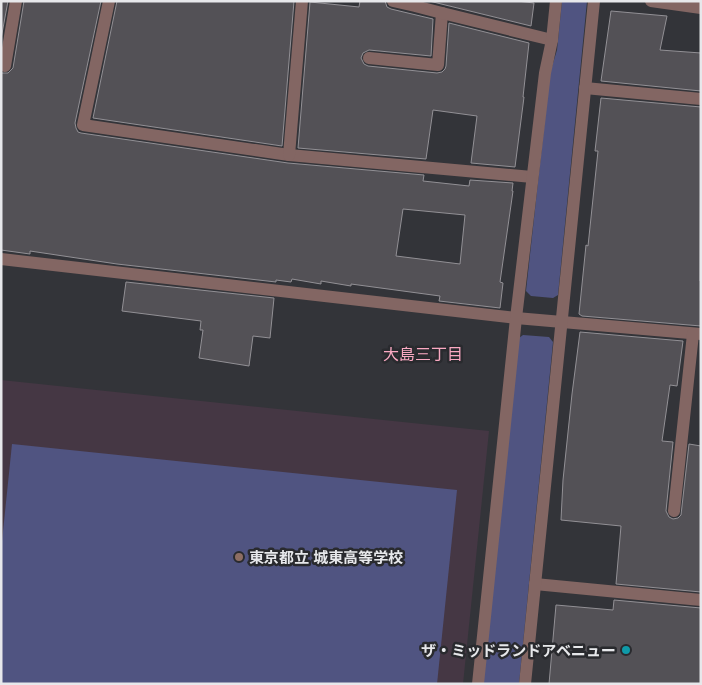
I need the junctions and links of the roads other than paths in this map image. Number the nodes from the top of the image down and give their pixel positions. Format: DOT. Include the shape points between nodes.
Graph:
graph roads {
  1 [pos="16,1"];
  2 [pos="109,1"];
  3 [pos="302,1"];
  4 [pos="393,1"];
  5 [pos="556,1"];
  6 [pos="594,1"];
  7 [pos="651,1"];
  8 [pos="415,3"];
  9 [pos="701,8"];
  10 [pos="442,13"];
  11 [pos="552,40"];
  12 [pos="369,58"];
  13 [pos="5,66"];
  14 [pos="585,88"];
  15 [pos="701,99"];
  16 [pos="290,154"];
  17 [pos="532,177"];
  18 [pos="1,259"];
  19 [pos="516,318"];
  20 [pos="561,322"];
  21 [pos="697,334"];
  22 [pos="674,511"];
  23 [pos="535,584"];
  24 [pos="701,600"];
  25 [pos="478,684"];
  26 [pos="525,684"];
  1 -- 13 [label="street"];
  2 -- 16 [label="street" via="83,125"];
  3 -- 16 [label="street"];
  4 -- 8 [label="street"];
  5 -- 11 [label="street"];
  6 -- 14 [label="street"];
  7 -- 9 [label="street"];
  8 -- 10 [label="street"];
  10 -- 11 [label="street"];
  10 -- 12 [label="street" via="438,65"];
  11 -- 17 [label="street"];
  14 -- 15 [label="street"];
  14 -- 20 [label="street"];
  16 -- 17 [label="street"];
  17 -- 19 [label="street"];
  18 -- 19 [label="street"];
  19 -- 20 [label="street"];
  19 -- 25 [label="street"];
  20 -- 21 [label="street"];
  20 -- 23 [label="street"];
  21 -- 22 [label="street"];
  23 -- 24 [label="street"];
  23 -- 26 [label="street"];
}
